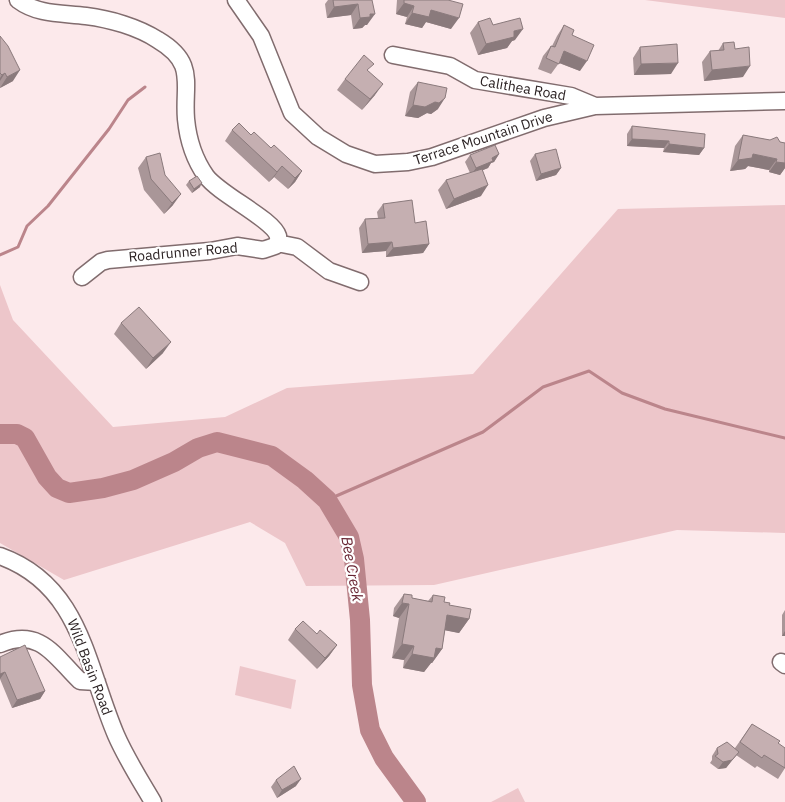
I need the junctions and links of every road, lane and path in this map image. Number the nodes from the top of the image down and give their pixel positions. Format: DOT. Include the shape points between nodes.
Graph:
graph roads {
  1 [pos="18,0"];
  2 [pos="236,0"];
  3 [pos="393,55"];
  4 [pos="785,101"];
  5 [pos="595,106"];
  6 [pos="277,243"];
  7 [pos="82,277"];
  8 [pos="360,282"];
  9 [pos="0,556"];
  10 [pos="0,644"];
  11 [pos="97,682"];
  12 [pos="152,802"];
  1 -- 6 [label="street" via="44,12 88,16 125,25 170,48 185,70 186,118 194,155 206,177 223,193 271,226 278,235"];
  2 -- 5 [label="street, Terrace Mountain Drive" via="261,36 292,113 318,137 361,160 391,164 432,158 544,118"];
  3 -- 5 [label="street, Calithea Road" via="450,66 475,80 571,96"];
  4 -- 5 [label="street, Terrace Mountain Drive"];
  6 -- 7 [label="street, Roadrunner Road" via="263,250 237,246 108,260 100,262"];
  6 -- 8 [label="street" via="297,247 329,271"];
  9 -- 11 [label="street, Wild Basin Road" via="18,562 41,577 61,599"];
  10 -- 11 [label="street" via="12,639 38,643 50,648 80,681"];
  11 -- 12 [label="street, Wild Basin Road" via="116,735"];
}
